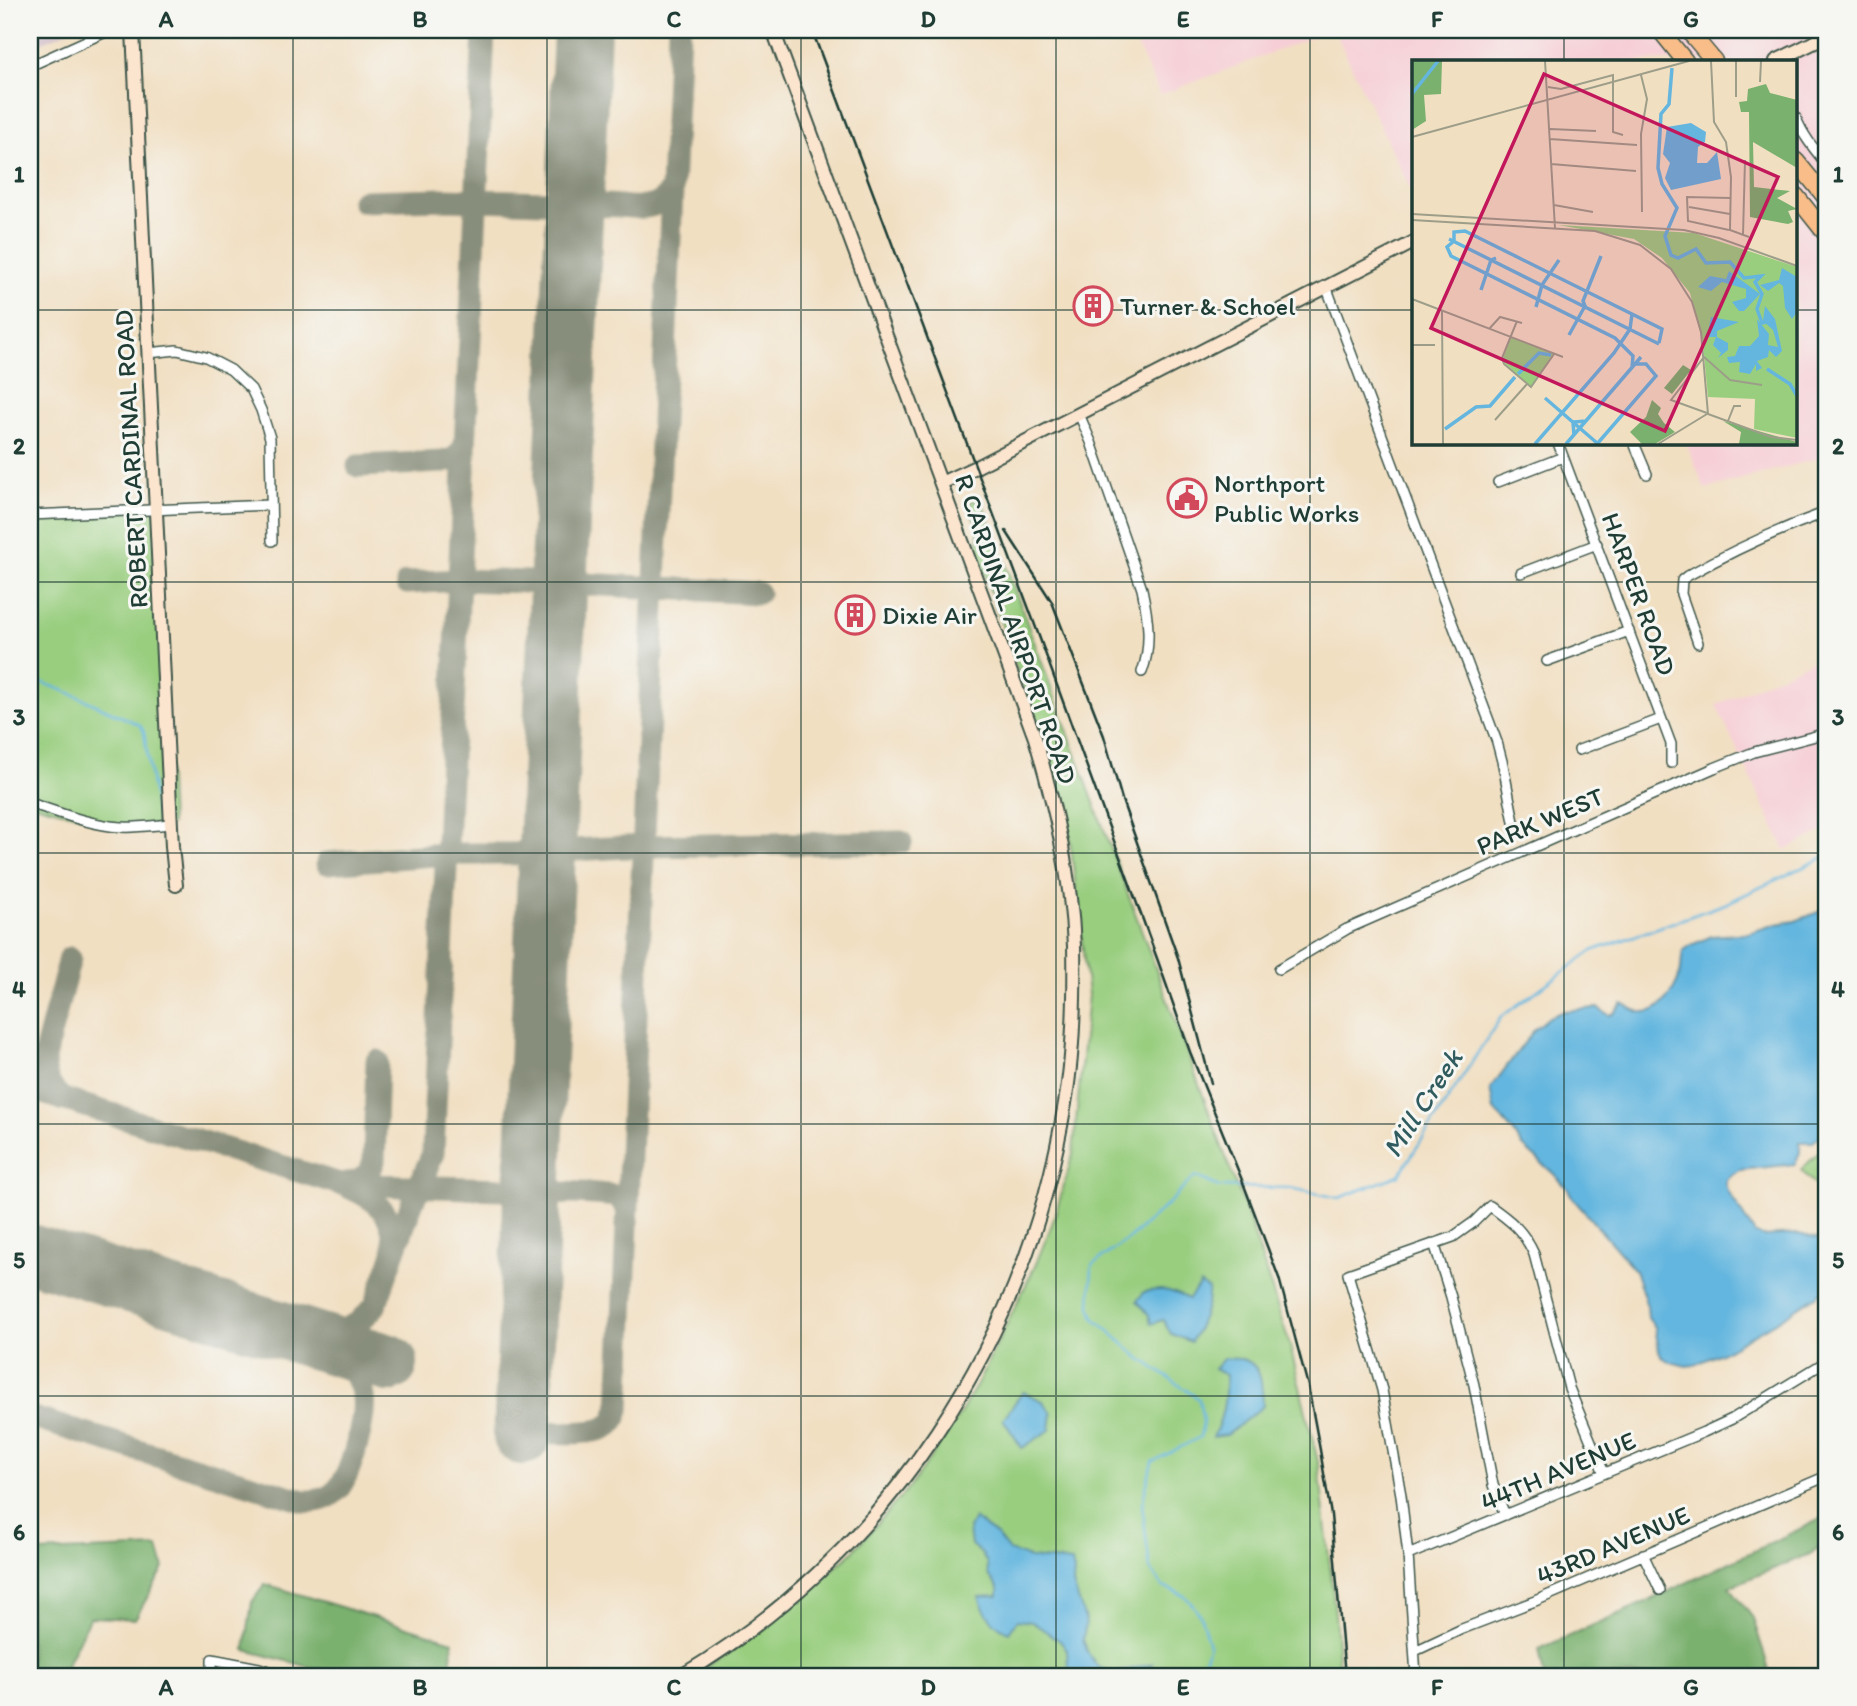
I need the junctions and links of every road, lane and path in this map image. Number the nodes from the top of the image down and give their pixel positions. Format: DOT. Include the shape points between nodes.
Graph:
graph roads {
  1 [pos="110,30"];
  2 [pos="133,30"];
  3 [pos="773,30"];
  4 [pos="1660,30"];
  5 [pos="1688,30"];
  6 [pos="1827,36"];
  7 [pos="1679,57"];
  8 [pos="1713,60"];
  9 [pos="1781,60"];
  10 [pos="30,66"];
  11 [pos="1798,124"];
  12 [pos="1798,163"];
  13 [pos="1827,165"];
  14 [pos="1798,198"];
  15 [pos="1827,199"];
  16 [pos="1826,233"];
  17 [pos="1412,243"];
  18 [pos="1326,286"];
  19 [pos="148,352"];
  20 [pos="1079,414"];
  21 [pos="1558,444"];
  22 [pos="1634,444"];
  23 [pos="1563,457"];
  24 [pos="1647,474"];
  25 [pos="1498,482"];
  26 [pos="941,483"];
  27 [pos="270,505"];
  28 [pos="156,510"];
  29 [pos="1827,512"];
  30 [pos="30,515"];
  31 [pos="272,541"];
  32 [pos="1597,544"];
  33 [pos="1521,573"];
  34 [pos="1629,631"];
  35 [pos="1698,643"];
  36 [pos="1547,661"];
  37 [pos="1142,673"];
  38 [pos="1661,719"];
  39 [pos="1827,733"];
  40 [pos="1579,750"];
  41 [pos="1671,763"];
  42 [pos="30,803"];
  43 [pos="1514,822"];
  44 [pos="171,824"];
  45 [pos="176,885"];
  46 [pos="1279,969"];
  47 [pos="1434,1243"];
  48 [pos="1827,1361"];
  49 [pos="1604,1473"];
  50 [pos="1827,1476"];
  51 [pos="1505,1515"];
  52 [pos="1643,1554"];
  53 [pos="1408,1555"];
  54 [pos="1660,1590"];
  55 [pos="1415,1651"];
  56 [pos="212,1676"];
  57 [pos="287,1676"];
  58 [pos="681,1676"];
  59 [pos="1416,1676"];
  1 -- 10 [label="street"];
  2 -- 19 [label="main road, ROBERT CARDINAL ROAD"];
  3 -- 26 [label="main road, R CARDINAL AIRPORT ROAD"];
  4 -- 7 [label="highway"];
  5 -- 8 [label="highway"];
  6 -- 9 [label="main road"];
  11 -- 13 [label="street"];
  12 -- 15 [label="highway"];
  14 -- 16 [label="highway"];
  17 -- 18 [label="main road"];
  18 -- 20 [label="main road"];
  18 -- 43 [label="street" via="1497,742"];
  19 -- 27 [label="street" via="177,350 206,357 231,370 251,389 270,438"];
  19 -- 28 [label="main road, ROBERT CARDINAL ROAD"];
  20 -- 26 [label="main road"];
  20 -- 37 [label="street" via="1142,589 1149,631"];
  21 -- 23 [label="street, HARPER ROAD"];
  22 -- 24 [label="street"];
  23 -- 25 [label="street"];
  23 -- 32 [label="street, HARPER ROAD"];
  26 -- 58 [label="main road, R CARDINAL AIRPORT ROAD" via="1035,738 1061,840 1074,944 1074,997 1066,1101 1056,1153 1028,1254 986,1350 961,1396 901,1484 790,1598 749,1632"];
  27 -- 28 [label="street"];
  27 -- 31 [label="street"];
  28 -- 30 [label="street"];
  28 -- 44 [label="main road, ROBERT CARDINAL ROAD"];
  29 -- 35 [label="street" via="1724,555 1682,580 1681,594"];
  32 -- 33 [label="street"];
  32 -- 34 [label="street, HARPER ROAD"];
  34 -- 36 [label="street"];
  34 -- 38 [label="street, HARPER ROAD"];
  38 -- 40 [label="street"];
  38 -- 41 [label="street, HARPER ROAD" via="1671,744"];
  39 -- 46 [label="street, PARK WEST" via="1714,768 1346,929"];
  42 -- 44 [label="street" via="107,826"];
  44 -- 45 [label="main road, ROBERT CARDINAL ROAD"];
  47 -- 49 [label="street" via="1464,1231 1490,1206 1528,1240 1569,1388"];
  47 -- 51 [label="street" via="1474,1385 1493,1485"];
  47 -- 53 [label="street" via="1348,1274 1382,1390"];
  48 -- 49 [label="street, 44TH AVENUE" via="1732,1419"];
  49 -- 51 [label="street, 44TH AVENUE"];
  50 -- 52 [label="street, 43RD AVENUE"];
  51 -- 53 [label="street, 44TH AVENUE"];
  52 -- 54 [label="street"];
  52 -- 55 [label="street, 43RD AVENUE"];
  53 -- 55 [label="street"];
  55 -- 59 [label="street"];
  56 -- 57 [label="street" via="212,1658"];
}
